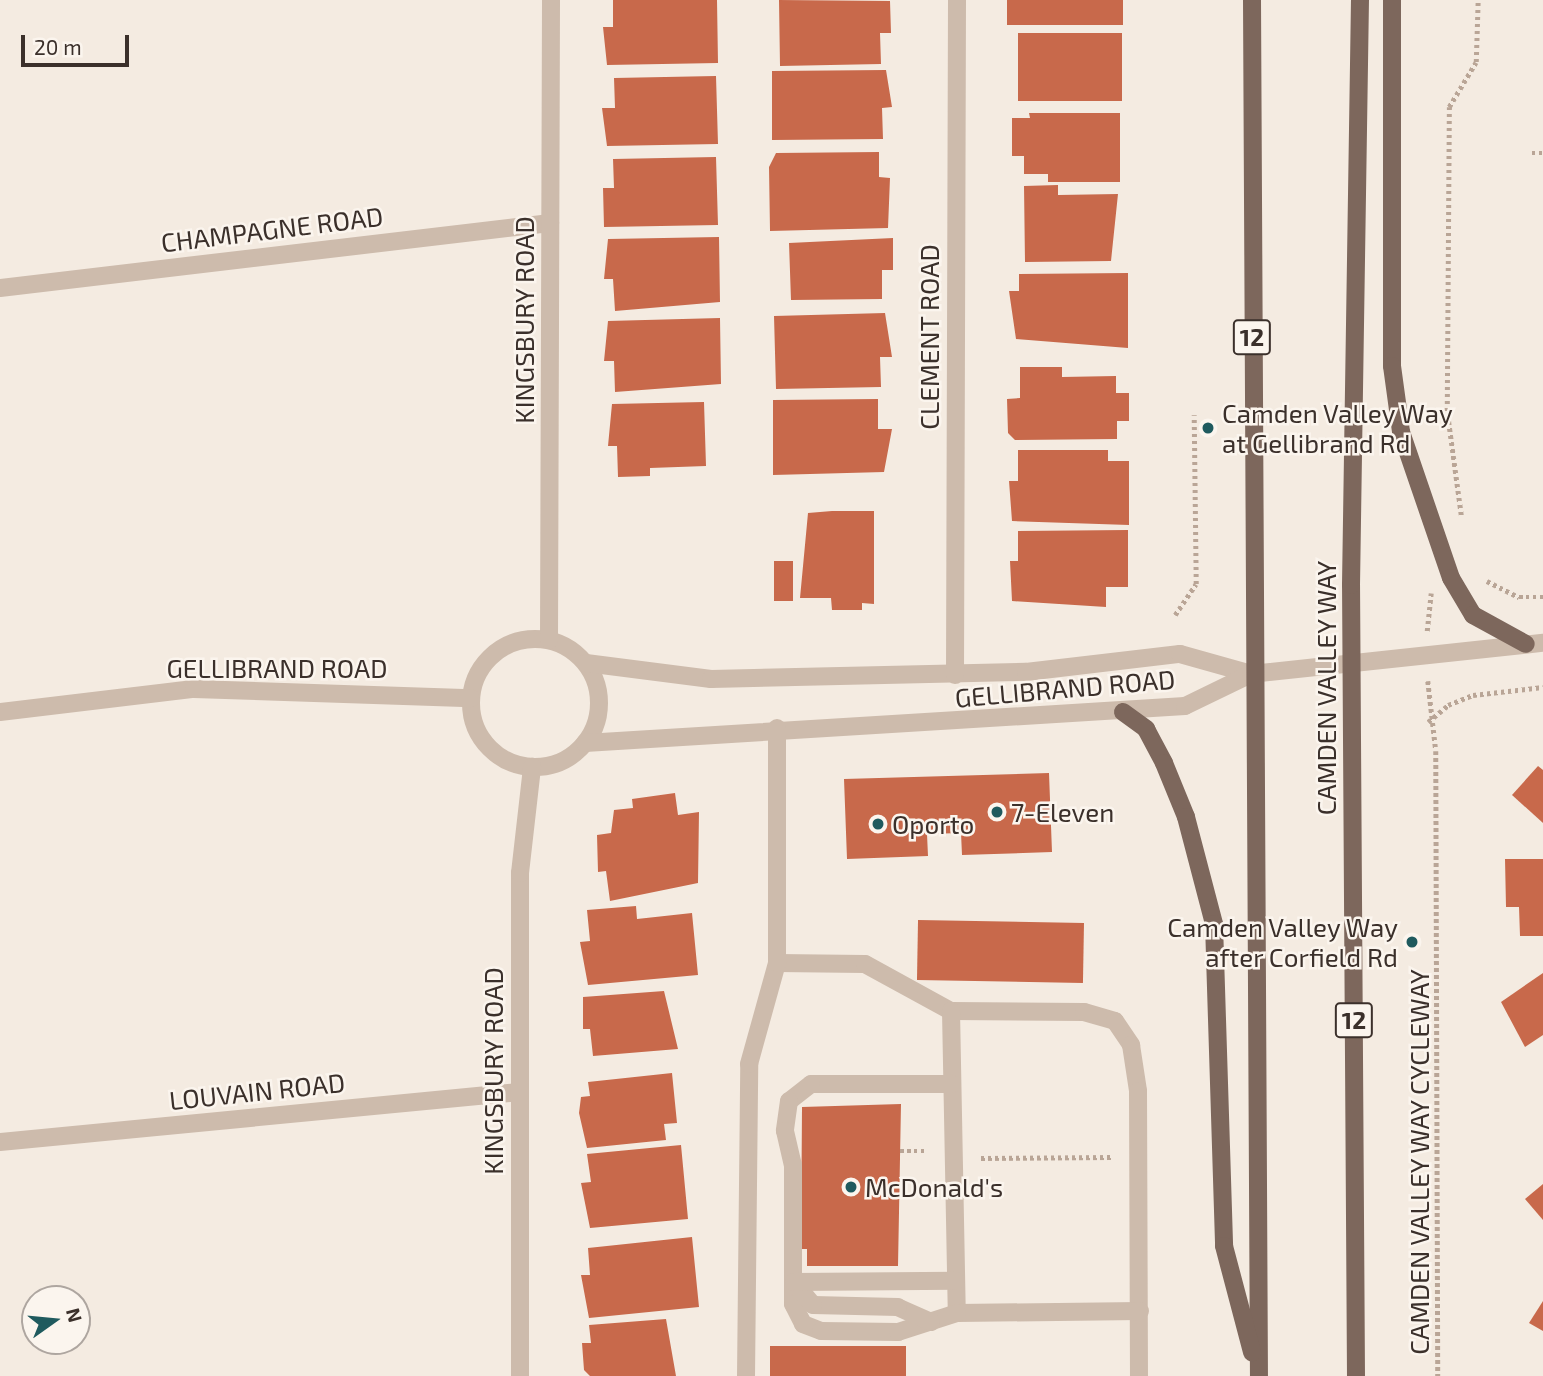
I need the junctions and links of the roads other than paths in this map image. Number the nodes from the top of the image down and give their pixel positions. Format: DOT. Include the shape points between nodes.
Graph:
graph roads {
  1 [pos="551,0"];
  2 [pos="957,0"];
  3 [pos="1252,0"];
  4 [pos="1360,0"];
  5 [pos="1392,0"];
  6 [pos="550,223"];
  7 [pos="0,288"];
  8 [pos="549,640"];
  9 [pos="1535,643"];
  10 [pos="586,663"];
  11 [pos="1352,663"];
  12 [pos="1251,674"];
  13 [pos="955,675"];
  14 [pos="471,698"];
  15 [pos="0,712"];
  16 [pos="1123,712"];
  17 [pos="777,729"];
  18 [pos="585,743"];
  19 [pos="532,767"];
  20 [pos="777,963"];
  21 [pos="951,1011"];
  22 [pos="952,1084"];
  23 [pos="519,1091"];
  24 [pos="0,1142"];
  25 [pos="956,1281"];
  26 [pos="793,1282"];
  27 [pos="1140,1311"];
  28 [pos="957,1313"];
  29 [pos="931,1322"];
  30 [pos="520,1376"];
  31 [pos="746,1376"];
  32 [pos="1139,1376"];
  33 [pos="1259,1376"];
  34 [pos="1356,1376"];
  1 -- 6 [label="street, KINGSBURY ROAD"];
  2 -- 13 [label="street, CLEMENT ROAD"];
  3 -- 12 [label="main road, 12"];
  4 -- 11 [label="main road, CAMDEN VALLEY WAY / 12"];
  5 -- 9 [label="main road" via="1392,366 1401,432 1451,578 1473,615"];
  6 -- 7 [label="street, CHAMPAGNE ROAD"];
  6 -- 8 [label="street, KINGSBURY ROAD"];
  8 -- 10 [label="street"];
  8 -- 14 [label="street" via="506,645 488,658"];
  9 -- 11 [label="street"];
  10 -- 13 [label="street, GELLIBRAND ROAD" via="711,679"];
  10 -- 18 [label="street" via="599,704"];
  11 -- 12 [label="street"];
  11 -- 34 [label="main road, CAMDEN VALLEY WAY / 12"];
  12 -- 13 [label="street, GELLIBRAND ROAD" via="1180,654"];
  12 -- 16 [label="street, GELLIBRAND ROAD" via="1185,706"];
  12 -- 33 [label="main road, 12"];
  14 -- 15 [label="street, GELLIBRAND ROAD" via="194,689"];
  14 -- 19 [label="street" via="487,745 512,763"];
  16 -- 17 [label="street, GELLIBRAND ROAD"];
  16 -- 33 [label="main road" via="1146,729 1164,762 1186,817 1214,925 1224,1246"];
  17 -- 18 [label="street, GELLIBRAND ROAD"];
  17 -- 20 [label="street"];
  18 -- 19 [label="street" via="570,757"];
  19 -- 23 [label="street, KINGSBURY ROAD" via="520,873"];
  20 -- 21 [label="street" via="865,964"];
  20 -- 31 [label="street" via="749,1064"];
  21 -- 22 [label="street"];
  21 -- 27 [label="street" via="1084,1012 1115,1021 1131,1045"];
  22 -- 25 [label="street"];
  22 -- 26 [label="street" via="824,1083 798,1091 789,1101 785,1131 793,1165"];
  23 -- 24 [label="street, LOUVAIN ROAD"];
  23 -- 30 [label="street, KINGSBURY ROAD"];
  25 -- 26 [label="street"];
  25 -- 28 [label="street"];
  26 -- 29 [label="street" via="813,1305 898,1307"];
  26 -- 29 [label="street" via="796,1315 811,1329 898,1332"];
  27 -- 28 [label="street"];
  27 -- 32 [label="street"];
  28 -- 29 [label="street"];
}
